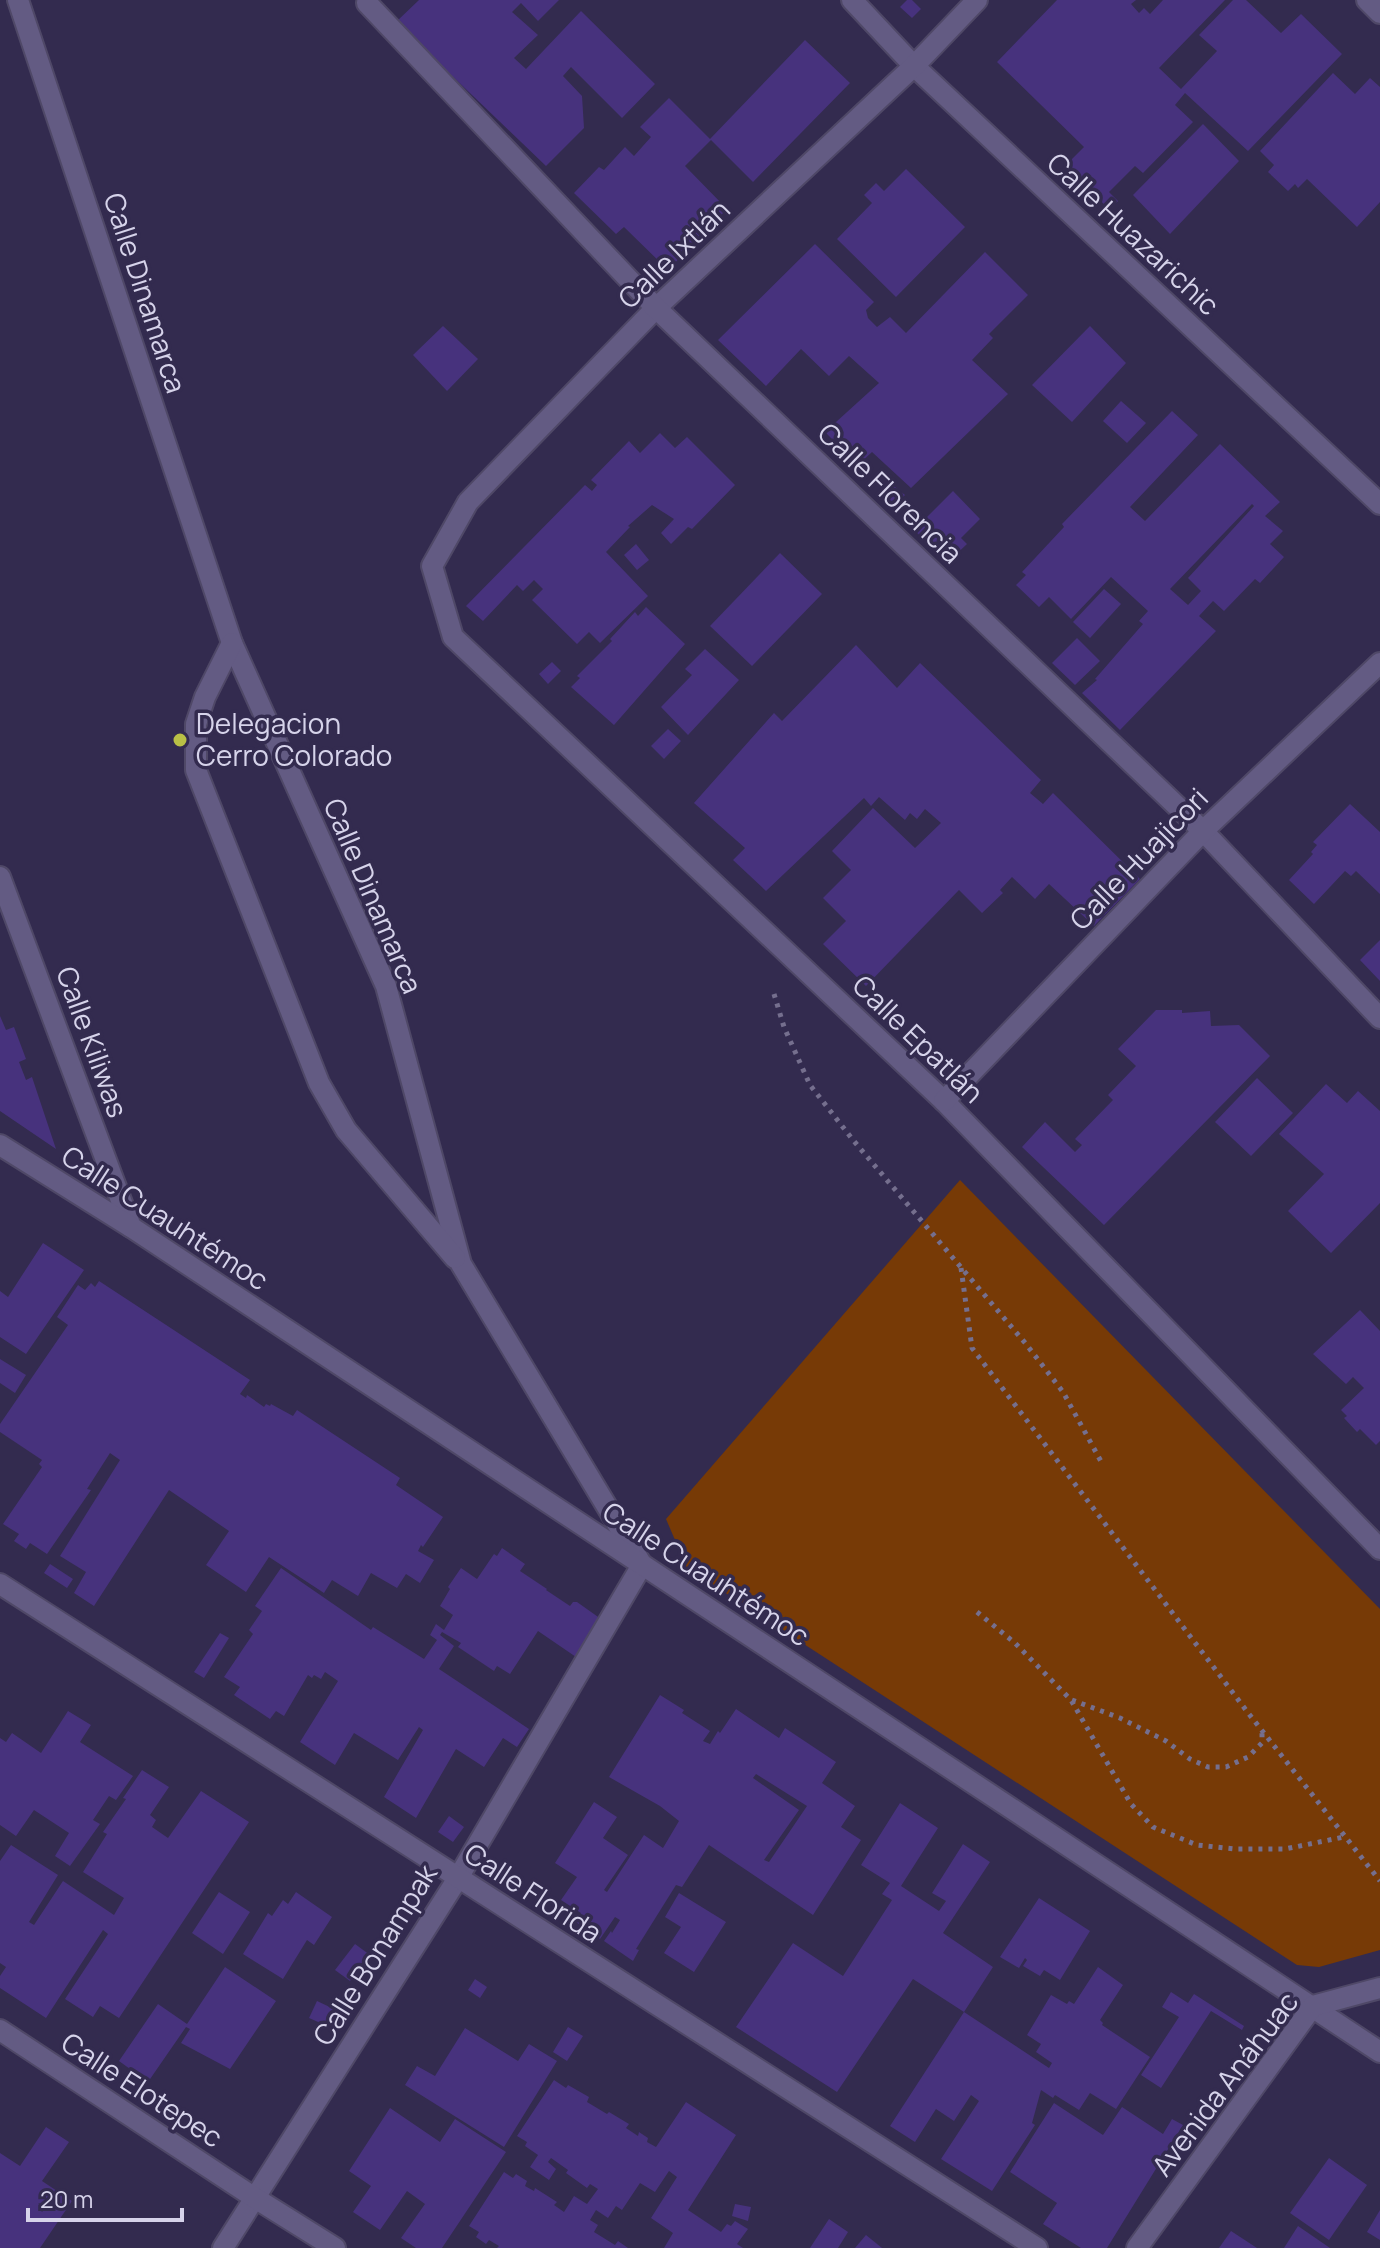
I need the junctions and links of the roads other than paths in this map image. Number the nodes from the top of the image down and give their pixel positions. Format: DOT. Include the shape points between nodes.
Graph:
graph roads {
  1 [pos="18,0"];
  2 [pos="852,0"];
  3 [pos="977,0"];
  4 [pos="1367,0"];
  5 [pos="367,3"];
  6 [pos="1380,13"];
  7 [pos="914,66"];
  8 [pos="656,308"];
  9 [pos="1380,504"];
  10 [pos="432,566"];
  11 [pos="232,643"];
  12 [pos="1380,663"];
  13 [pos="1203,831"];
  14 [pos="0,877"];
  15 [pos="1380,1018"];
  16 [pos="944,1101"];
  17 [pos="0,1145"];
  18 [pos="131,1227"];
  19 [pos="461,1264"];
  20 [pos="1380,1549"];
  21 [pos="642,1565"];
  22 [pos="0,1584"];
  23 [pos="458,1878"];
  24 [pos="1380,1988"];
  25 [pos="1313,2006"];
  26 [pos="0,2030"];
  27 [pos="1380,2052"];
  28 [pos="255,2198"];
  29 [pos="223,2248"];
  30 [pos="335,2248"];
  31 [pos="1037,2248"];
  32 [pos="1137,2248"];
  1 -- 11 [label="street, Calle Dinamarca"];
  2 -- 7 [label="street, Calle Huazarichic"];
  3 -- 7 [label="street, Calle Ixtlán"];
  4 -- 6 [label="street"];
  5 -- 8 [label="street, Calle Florencia"];
  7 -- 8 [label="street, Calle Ixtlán"];
  7 -- 9 [label="street, Calle Huazarichic"];
  8 -- 10 [label="street, Calle Ixtlán" via="468,502"];
  8 -- 13 [label="street, Calle Florencia"];
  10 -- 16 [label="street, Calle Epatlán" via="453,637"];
  11 -- 19 [label="street, Calle Dinamarca" via="386,986"];
  11 -- 19 [label="street" via="196,724 196,770 319,1083 346,1130"];
  12 -- 13 [label="street, Calle Huajicori"];
  13 -- 15 [label="street, Calle Florencia"];
  13 -- 16 [label="street, Calle Huajicori"];
  14 -- 18 [label="street, Calle Kiliwas"];
  16 -- 20 [label="street, Calle Epatlán"];
  17 -- 18 [label="street, Calle Cuauhtémoc"];
  18 -- 21 [label="street, Calle Cuauhtémoc"];
  19 -- 21 [label="street, Calle Dinamarca"];
  21 -- 23 [label="street, Calle Bonampak"];
  21 -- 25 [label="street, Calle Cuauhtémoc"];
  22 -- 23 [label="street, Calle Florida"];
  23 -- 28 [label="street, Calle Bonampak"];
  23 -- 31 [label="street, Calle Florida"];
  24 -- 25 [label="street, Avenida Anáhuac"];
  25 -- 27 [label="street, Calle Cuauhtémoc"];
  25 -- 32 [label="street, Avenida Anáhuac"];
  26 -- 28 [label="street, Calle Elotepec"];
  28 -- 29 [label="street, Calle Bonampak"];
  28 -- 30 [label="street, Calle Elotepec"];
}
